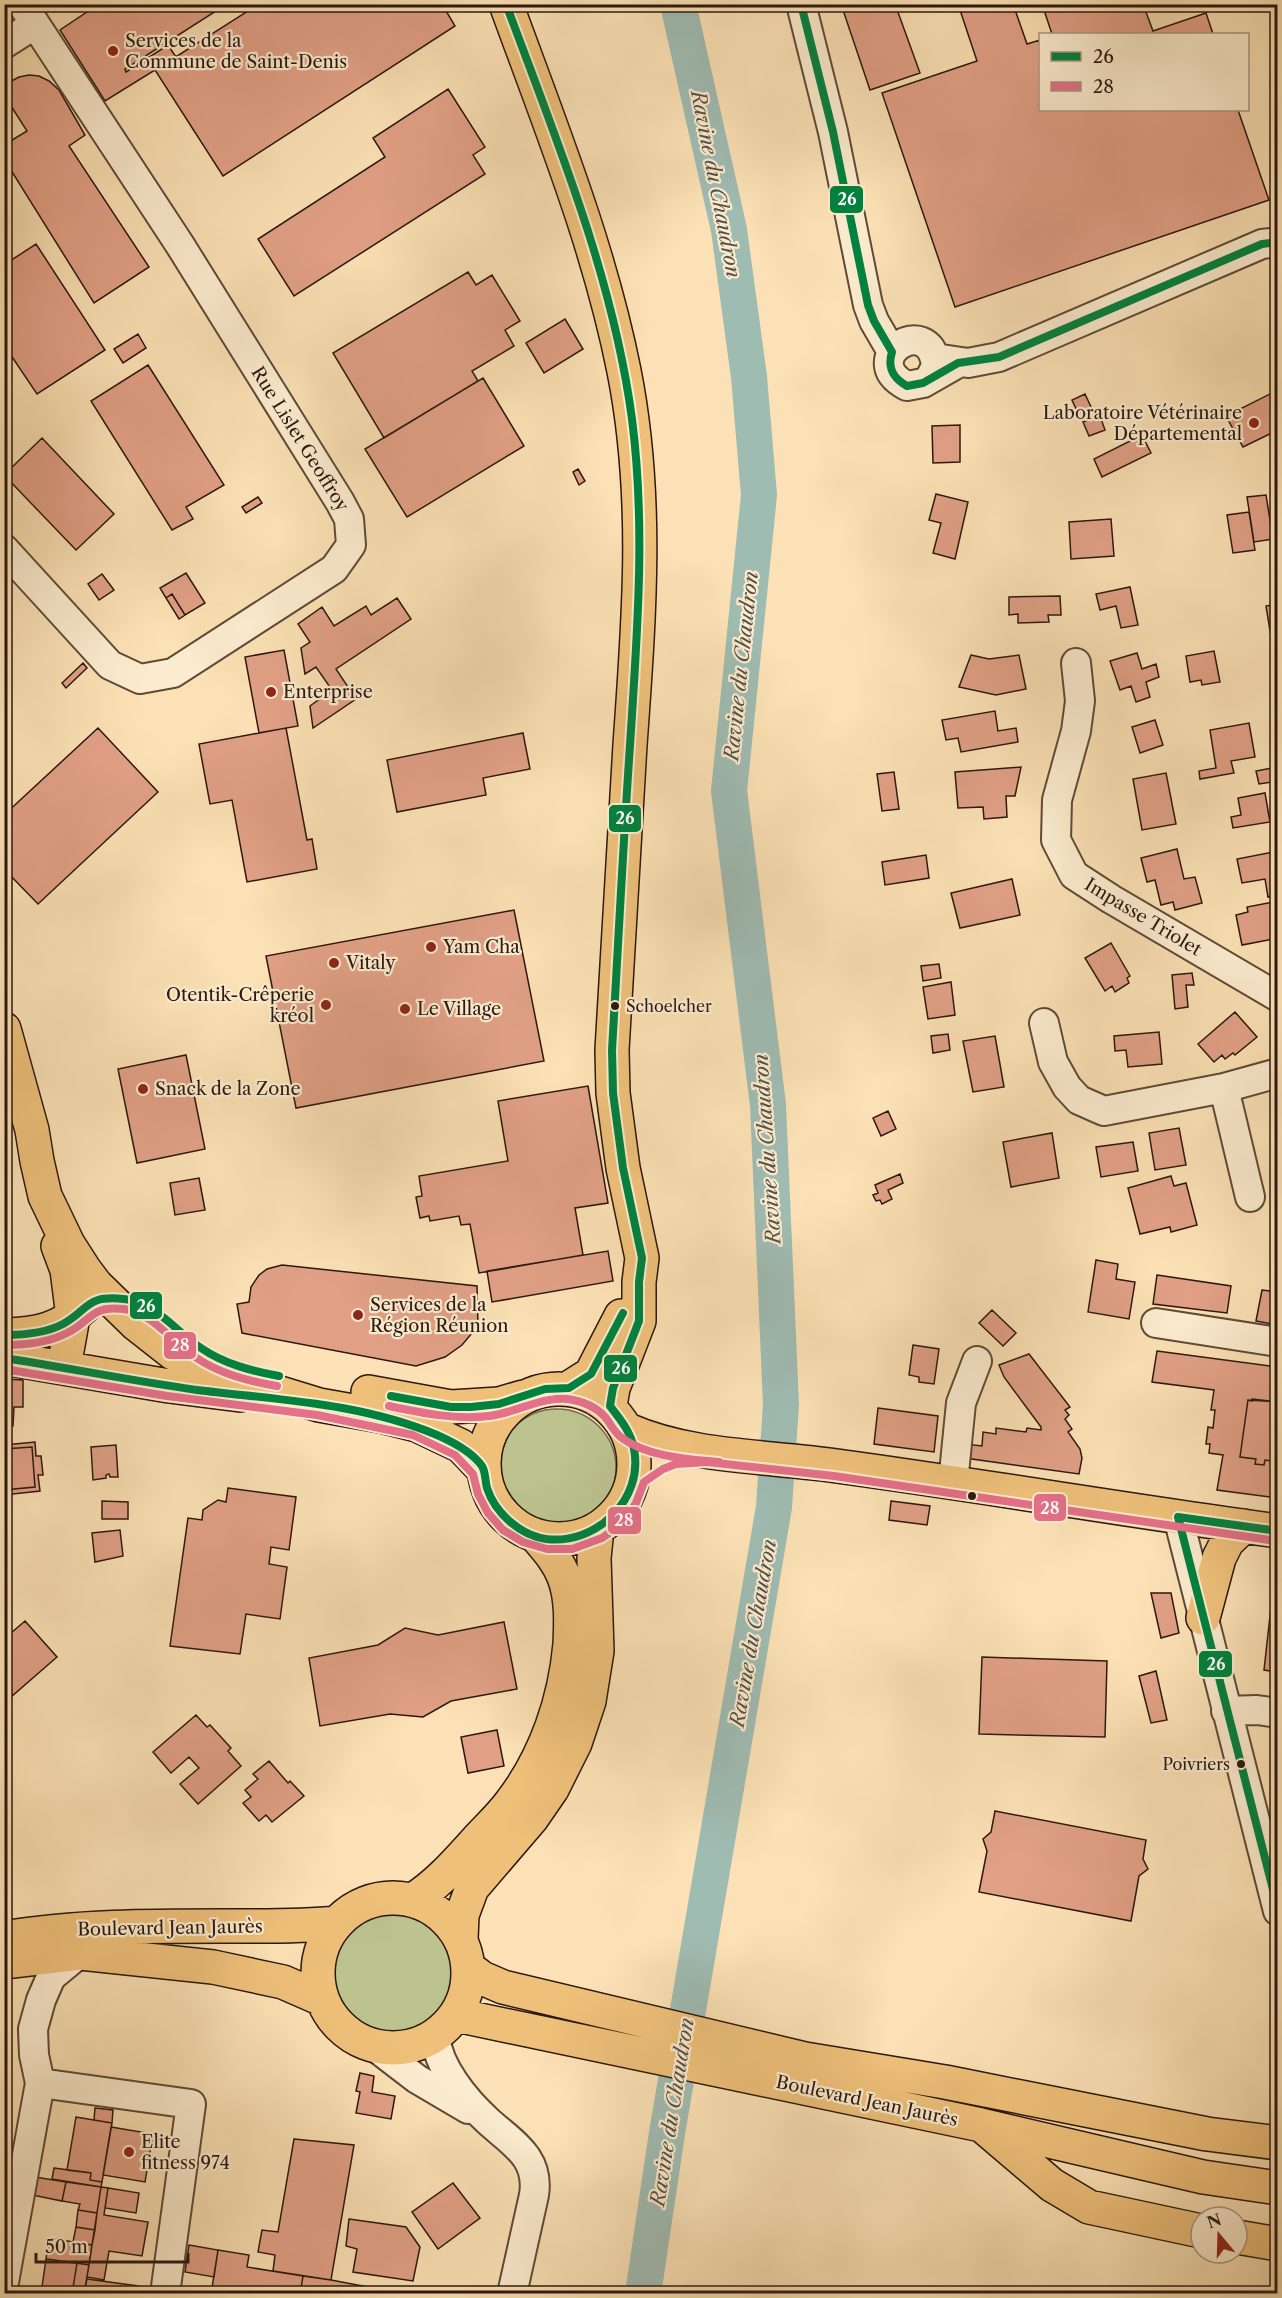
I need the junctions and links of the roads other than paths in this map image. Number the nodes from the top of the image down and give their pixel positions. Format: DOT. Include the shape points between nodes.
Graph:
graph roads {
  1 [pos="506,4"];
  2 [pos="801,4"];
  3 [pos="28,15"];
  4 [pos="4,44"];
  5 [pos="1278,242"];
  6 [pos="893,342"];
  7 [pos="941,366"];
  8 [pos="4,549"];
  9 [pos="1076,663"];
  10 [pos="1278,997"];
  11 [pos="1044,1023"];
  12 [pos="4,1029"];
  13 [pos="1278,1073"];
  14 [pos="1224,1088"];
  15 [pos="32,1130"];
  16 [pos="45,1196"];
  17 [pos="1250,1197"];
  18 [pos="639,1282"];
  19 [pos="111,1298"];
  20 [pos="154,1311"];
  21 [pos="73,1317"];
  22 [pos="1155,1323"];
  23 [pos="4,1335"];
  24 [pos="1278,1342"];
  25 [pos="4,1358"];
  26 [pos="977,1361"];
  27 [pos="64,1367"];
  28 [pos="569,1388"];
  29 [pos="523,1397"];
  30 [pos="319,1405"];
  31 [pos="619,1418"];
  32 [pos="707,1451"];
  33 [pos="483,1469"];
  34 [pos="635,1475"];
  35 [pos="953,1483"];
  36 [pos="1178,1517"];
  37 [pos="1244,1526"];
  38 [pos="597,1529"];
  39 [pos="1278,1531"];
  40 [pos="536,1536"];
  41 [pos="1203,1618"];
  42 [pos="1226,1711"];
  43 [pos="1278,1713"];
  44 [pos="413,1900"];
  45 [pos="1278,1911"];
  46 [pos="337,1923"];
  47 [pos="4,1938"];
  48 [pos="80,1953"];
  49 [pos="465,1954"];
  50 [pos="4,1962"];
  51 [pos="322,1999"];
  52 [pos="446,2026"];
  53 [pos="374,2046"];
  54 [pos="802,2073"];
  55 [pos="40,2083"];
  56 [pos="485,2119"];
  57 [pos="981,2125"];
  58 [pos="1278,2143"];
  59 [pos="1278,2188"];
  60 [pos="1189,2228"];
  61 [pos="1249,2239"];
  62 [pos="1278,2244"];
  63 [pos="4,2282"];
  64 [pos="165,2294"];
  65 [pos="513,2294"];
  1 -- 18 [label="main road" via="609,303 635,444 640,591 612,1050 623,1168 642,1258"];
  2 -- 6 [label="street" via="833,132 868,305 874,321"];
  3 -- 4 [label="street"];
  3 -- 8 [label="street, Rue Lislet Geoffroy" via="180,245 340,502 349,519 351,544 334,569 173,673 140,680 110,664"];
  5 -- 7 [label="street" via="1262,244 999,357"];
  6 -- 7 [label="street" via="923,342"];
  6 -- 7 [label="street" via="889,366 900,383 916,386"];
  9 -- 10 [label="street, Impasse Triolet" via="1080,702 1057,800 1056,840 1074,875"];
  11 -- 14 [label="street" via="1053,1062 1066,1087 1079,1100 1104,1111"];
  12 -- 15 [label="main road"];
  13 -- 14 [label="street"];
  14 -- 17 [label="street"];
  15 -- 16 [label="main road"];
  15 -- 20 [label="main road" via="90,1245 117,1278"];
  16 -- 19 [label="main road" via="68,1244 96,1285"];
  16 -- 21 [label="main road" via="67,1270"];
  18 -- 28 [label="main road" via="591,1374"];
  18 -- 31 [label="main road" via="639,1322 613,1388"];
  19 -- 20 [label="main road" via="130,1299"];
  19 -- 21 [label="main road" via="88,1303"];
  19 -- 30 [label="main road" via="173,1353 201,1367"];
  20 -- 29 [label="main road" via="198,1347 224,1362 254,1371 452,1407 499,1404"];
  21 -- 23 [label="main road" via="60,1326 30,1335"];
  21 -- 27 [label="main road"];
  22 -- 24 [label="street"];
  25 -- 27 [label="main road"];
  26 -- 35 [label="street" via="961,1403"];
  27 -- 30 [label="main road" via="169,1386"];
  28 -- 29 [label="main road" via="545,1389"];
  28 -- 31 [label="main road" via="591,1394"];
  29 -- 33 [label="main road" via="501,1416 487,1440"];
  30 -- 33 [label="main road" via="417,1425 461,1446"];
  31 -- 32 [label="main road" via="649,1439"];
  31 -- 34 [label="main road" via="635,1452"];
  32 -- 34 [label="main road" via="674,1454"];
  32 -- 35 [label="main road"];
  33 -- 40 [label="main road" via="487,1489 497,1507 510,1522"];
  34 -- 38 [label="main road" via="627,1498 613,1518"];
  35 -- 36 [label="main road"];
  36 -- 37 [label="main road"];
  36 -- 41 [label="street"];
  37 -- 39 [label="main road"];
  37 -- 41 [label="main road" via="1227,1542 1219,1558"];
  38 -- 40 [label="main road" via="570,1539"];
  38 -- 49 [label="main road" via="597,1651 589,1701 575,1743 545,1799 469,1897 462,1915"];
  40 -- 44 [label="main road" via="557,1562 570,1600 567,1669 558,1708 531,1773 512,1801 444,1877"];
  41 -- 42 [label="street"];
  42 -- 43 [label="street"];
  42 -- 45 [label="street"];
  44 -- 46 [label="main road" via="392,1897 372,1901 352,1910"];
  44 -- 49 [label="main road" via="432,1908 449,1922"];
  46 -- 47 [label="main road, Boulevard Jean Jaurès" via="295,1928 53,1930"];
  46 -- 51 [label="main road" via="322,1946 317,1973"];
  48 -- 50 [label="main road, Boulevard Jean Jaurès"];
  48 -- 51 [label="main road, Boulevard Jean Jaurès" via="213,1967 283,1982"];
  48 -- 55 [label="street" via="51,1977 41,2000 33,2029"];
  49 -- 52 [label="main road" via="466,1993"];
  49 -- 54 [label="main road, Boulevard Jean Jaurès" via="482,1978 503,1987"];
  51 -- 53 [label="main road" via="342,2029"];
  52 -- 53 [label="main road" via="416,2045"];
  52 -- 54 [label="main road, Boulevard Jean Jaurès" via="568,2038"];
  52 -- 56 [label="street" via="436,2051 442,2065"];
  53 -- 56 [label="street" via="417,2079"];
  54 -- 57 [label="main road, Boulevard Jean Jaurès"];
  54 -- 58 [label="main road, Boulevard Jean Jaurès" via="945,2082 1207,2134"];
  55 -- 63 [label="street"];
  55 -- 64 [label="street" via="191,2104"];
  56 -- 65 [label="street" via="522,2150 535,2177"];
  57 -- 59 [label="main road, Boulevard Jean Jaurès" via="1203,2176"];
  57 -- 60 [label="main road" via="1052,2185 1089,2207"];
  61 -- 62 [label="main road"];
}
